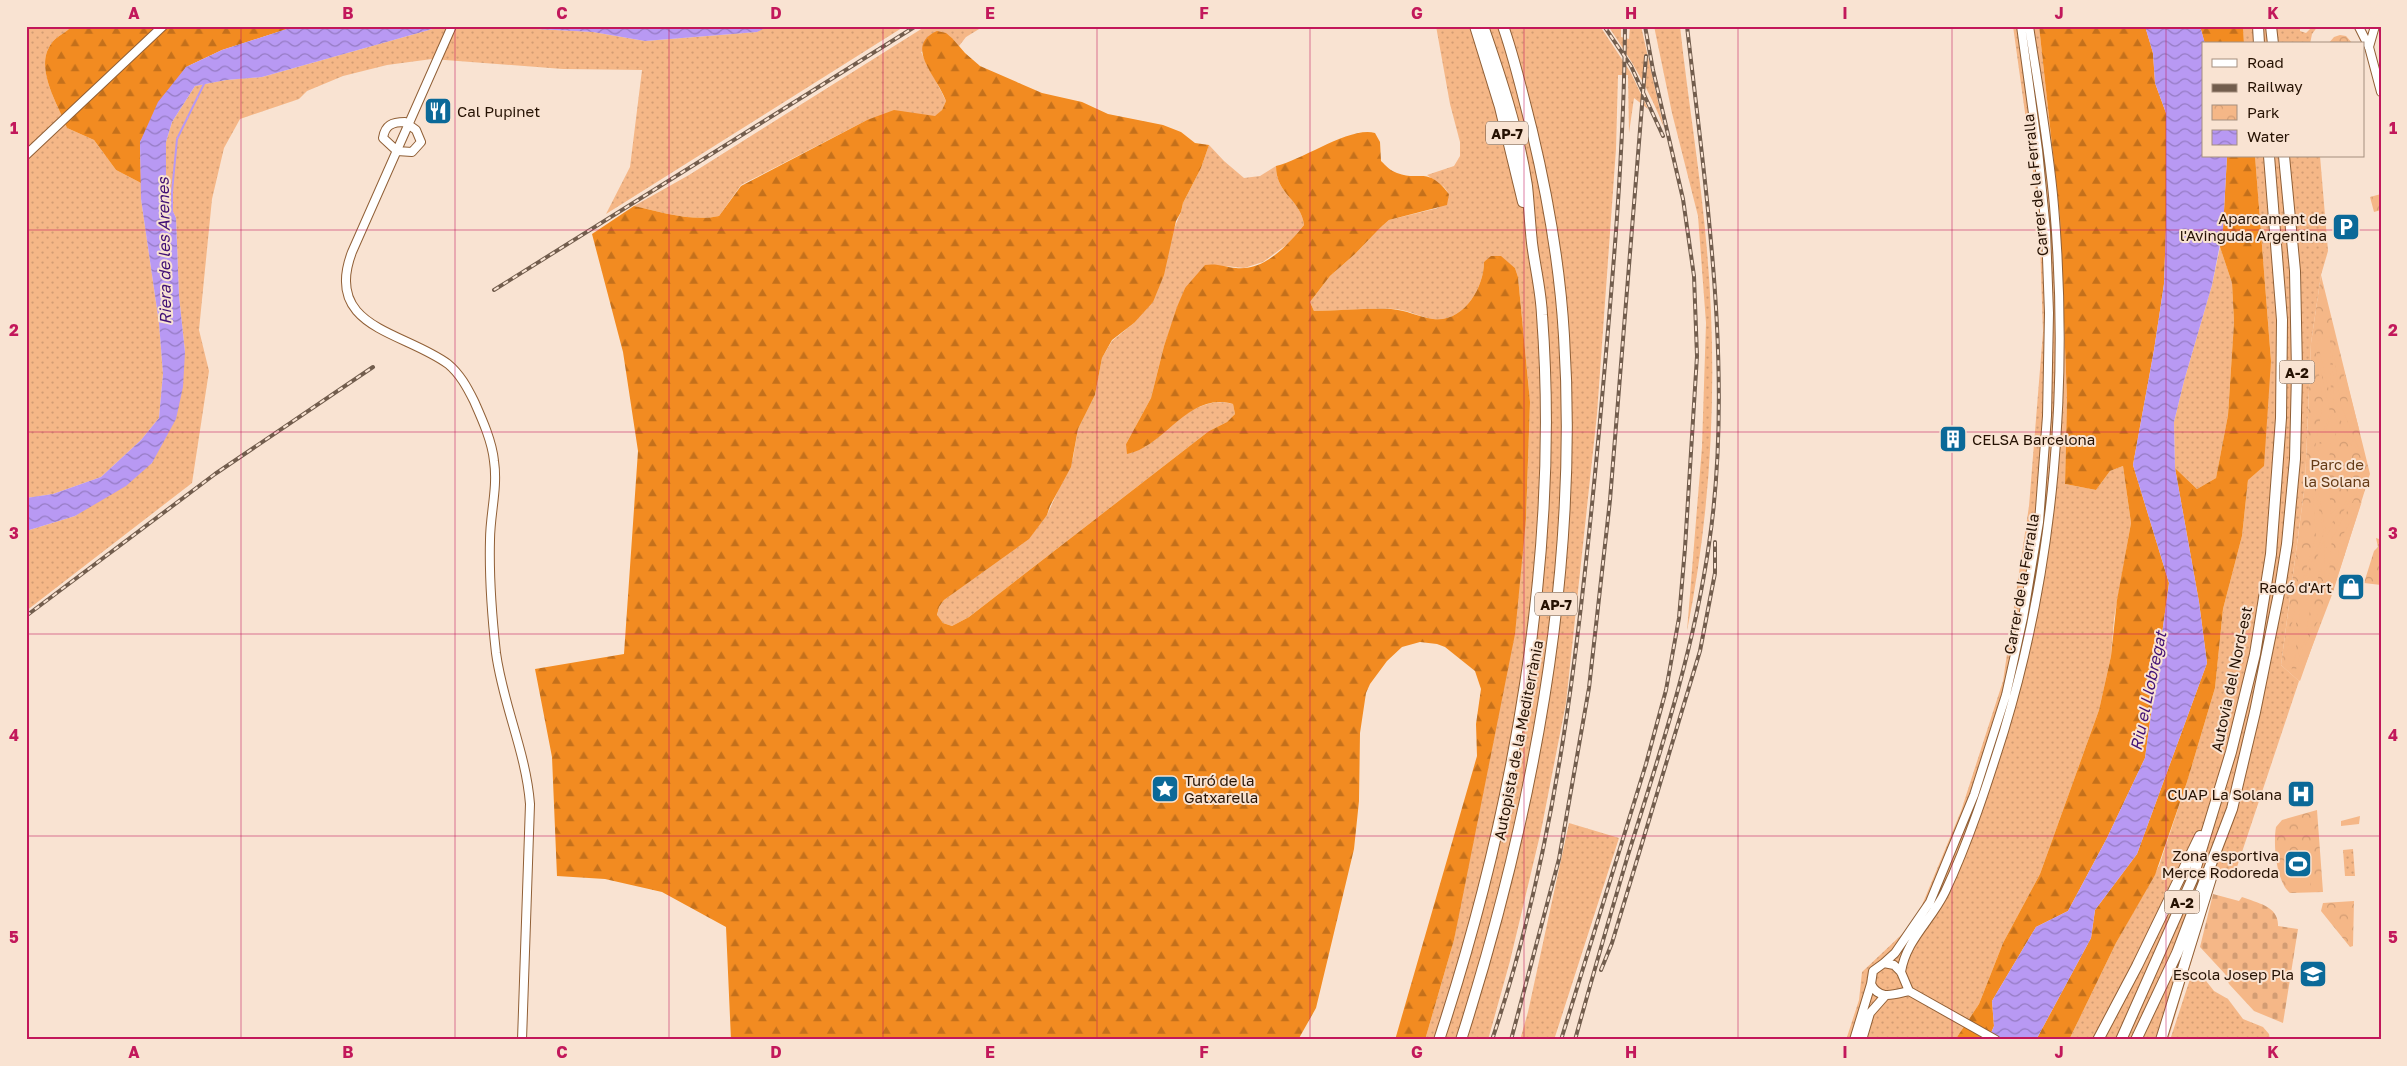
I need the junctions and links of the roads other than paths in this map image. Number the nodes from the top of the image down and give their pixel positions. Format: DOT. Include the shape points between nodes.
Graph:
graph roads {
  1 [pos="163,26"];
  2 [pos="452,26"];
  3 [pos="1475,26"];
  4 [pos="1483,26"];
  5 [pos="1503,26"];
  6 [pos="2020,26"];
  7 [pos="2029,26"];
  8 [pos="2258,26"];
  9 [pos="2271,26"];
  10 [pos="2359,26"];
  11 [pos="2374,26"];
  12 [pos="2260,42"];
  13 [pos="2273,42"];
  14 [pos="2369,47"];
  15 [pos="2381,92"];
  16 [pos="409,123"];
  17 [pos="397,151"];
  18 [pos="26,156"];
  19 [pos="2269,158"];
  20 [pos="2284,158"];
  21 [pos="1532,242"];
  22 [pos="2214,809"];
  23 [pos="2222,835"];
  24 [pos="1884,964"];
  25 [pos="1902,975"];
  26 [pos="1871,984"];
  27 [pos="1909,991"];
  28 [pos="1894,994"];
  29 [pos="1885,996"];
  30 [pos="522,1040"];
  31 [pos="1439,1040"];
  32 [pos="1461,1040"];
  33 [pos="1854,1040"];
  34 [pos="1862,1040"];
  35 [pos="1996,1040"];
  36 [pos="2098,1040"];
  37 [pos="2121,1040"];
  38 [pos="2136,1040"];
  39 [pos="2161,1040"];
  1 -- 18 [label="street"];
  2 -- 16 [label="street"];
  3 -- 21 [label="highway, AP-7" via="1508,135"];
  4 -- 21 [label="highway" via="1527,187"];
  5 -- 32 [label="highway, Autopista de la Mediterrània / AP-7" via="1544,184 1555,251 1566,367 1566,495 1555,622 1535,747 1501,901"];
  6 -- 24 [label="street, Carrer de la Ferralla" via="2038,150 2050,313 2040,522 2006,695 1974,795 1930,902"];
  7 -- 25 [label="street, Carrer de la Ferralla" via="2054,206 2060,312 2057,412 2042,561 2014,693 1986,788 1946,890 1934,913 1908,945 1903,957"];
  8 -- 12 [label="highway"];
  9 -- 13 [label="highway"];
  10 -- 11 [label="street"];
  10 -- 14 [label="street"];
  11 -- 14 [label="street"];
  14 -- 15 [label="street"];
  16 -- 17 [label="street"];
  16 -- 17 [label="street" via="416,130 420,142 412,152"];
  16 -- 17 [label="street" via="392,123 386,129 383,138"];
  17 -- 30 [label="street" via="352,252 346,268 345,288 349,301 360,316 439,358 457,373 476,406 492,449 495,482 490,549 495,640 499,672 527,774 530,804"];
  19 -- 22 [label="highway, Autovia del Nord-est / A-2" via="2282,320 2280,454 2271,554 2255,654"];
  20 -- 23 [label="highway, Autovia del Nord-est / A-2" via="2297,323 2291,506 2280,588 2255,712 2243,769"];
  21 -- 31 [label="highway, Autopista de la Mediterrània / AP-7" via="1545,362 1544,496 1531,640 1507,780 1473,929"];
  22 -- 36 [label="highway"];
  22 -- 37 [label="highway, Autovia del Nord-est / A-2" via="2192,880"];
  23 -- 38 [label="highway, Autovia del Nord-est / A-2" via="2177,953"];
  23 -- 39 [label="highway"];
  24 -- 25 [label="street" via="1894,965"];
  24 -- 26 [label="street" via="1873,971"];
  25 -- 27 [label="street"];
  25 -- 28 [label="street" via="1900,988"];
  26 -- 29 [label="street"];
  26 -- 33 [label="street"];
  27 -- 28 [label="street"];
  27 -- 35 [label="street"];
  28 -- 29 [label="street"];
  29 -- 34 [label="street" via="1870,1013"];
}
